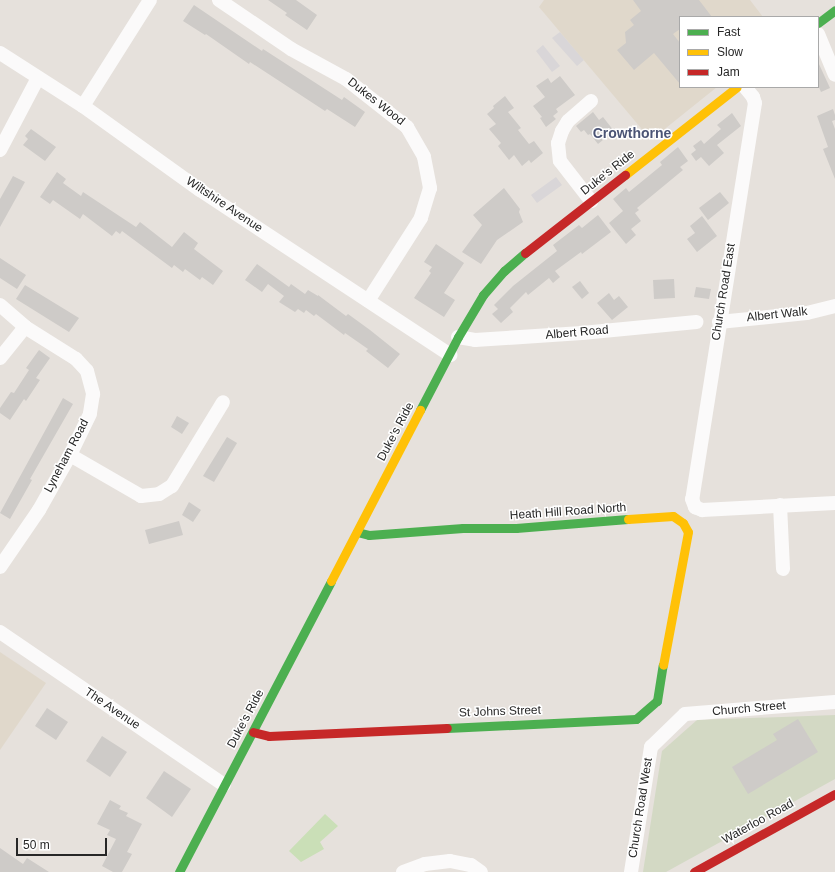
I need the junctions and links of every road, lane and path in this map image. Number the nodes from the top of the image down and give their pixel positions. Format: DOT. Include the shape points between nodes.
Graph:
graph roads {
  1 [pos="150,0"];
  2 [pos="219,0"];
  3 [pos="835,10"];
  4 [pos="819,22"];
  5 [pos="819,36"];
  6 [pos="0,53"];
  7 [pos="835,75"];
  8 [pos="38,78"];
  9 [pos="736,88"];
  10 [pos="746,88"];
  11 [pos="591,101"];
  12 [pos="83,106"];
  13 [pos="0,150"];
  14 [pos="591,201"];
  15 [pos="368,301"];
  16 [pos="0,305"];
  17 [pos="835,306"];
  18 [pos="696,322"];
  19 [pos="719,322"];
  20 [pos="25,327"];
  21 [pos="458,337"];
  22 [pos="450,355"];
  23 [pos="0,358"];
  24 [pos="223,402"];
  25 [pos="70,455"];
  26 [pos="835,503"];
  27 [pos="780,505"];
  28 [pos="357,532"];
  29 [pos="0,567"];
  30 [pos="783,569"];
  31 [pos="671,616"];
  32 [pos="0,632"];
  33 [pos="835,702"];
  34 [pos="669,728"];
  35 [pos="253,732"];
  36 [pos="224,785"];
  37 [pos="835,794"];
  38 [pos="179,872"];
  39 [pos="404,872"];
  40 [pos="482,872"];
  41 [pos="631,872"];
  42 [pos="694,872"];
  1 -- 12 [label="street"];
  2 -- 15 [label="street, Dukes Wood" via="292,49 352,83 407,126 424,157 430,188 421,218"];
  3 -- 4 [label="street"];
  5 -- 7 [label="street"];
  6 -- 8 [label="street, Wiltshire Avenue"];
  8 -- 12 [label="street, Wiltshire Avenue"];
  8 -- 13 [label="street"];
  9 -- 14 [label="street, Duke's Ride"];
  10 -- 19 [label="street, Church Road East" via="755,103"];
  11 -- 14 [label="street" via="568,121 558,142 560,161"];
  12 -- 15 [label="street, Wiltshire Avenue" via="200,190"];
  14 -- 21 [label="street, Duke's Ride" via="504,271 479,301"];
  15 -- 22 [label="street, Wiltshire Avenue"];
  16 -- 20 [label="street, Lyneham Road"];
  17 -- 19 [label="street, Albert Walk" via="807,313"];
  18 -- 21 [label="street, Albert Road" via="475,340"];
  19 -- 27 [label="street, Church Road East" via="692,499 695,507 702,510"];
  20 -- 23 [label="street"];
  20 -- 25 [label="street, Lyneham Road" via="76,359 87,371 93,394 90,414"];
  21 -- 22 [label="street, Duke's Ride"];
  22 -- 28 [label="street, Duke's Ride"];
  24 -- 25 [label="street" via="172,486 159,494 141,496"];
  25 -- 29 [label="street, Lyneham Road" via="39,510"];
  26 -- 27 [label="street"];
  27 -- 30 [label="street"];
  28 -- 31 [label="street, Heath Hill Road North" via="369,535 463,528 516,528 674,516 683,523 688,532"];
  28 -- 35 [label="street, Duke's Ride"];
  31 -- 35 [label="street, St Johns Street" via="657,701 636,719 269,736"];
  32 -- 36 [label="street, The Avenue"];
  33 -- 34 [label="street, Church Street" via="686,714"];
  34 -- 41 [label="street, Church Road West" via="650,747"];
  35 -- 36 [label="street, Duke's Ride"];
  36 -- 38 [label="street, Duke's Ride"];
  37 -- 42 [label="street, Waterloo Road"];
  39 -- 40 [label="street" via="425,864 450,861 471,865"];
}
